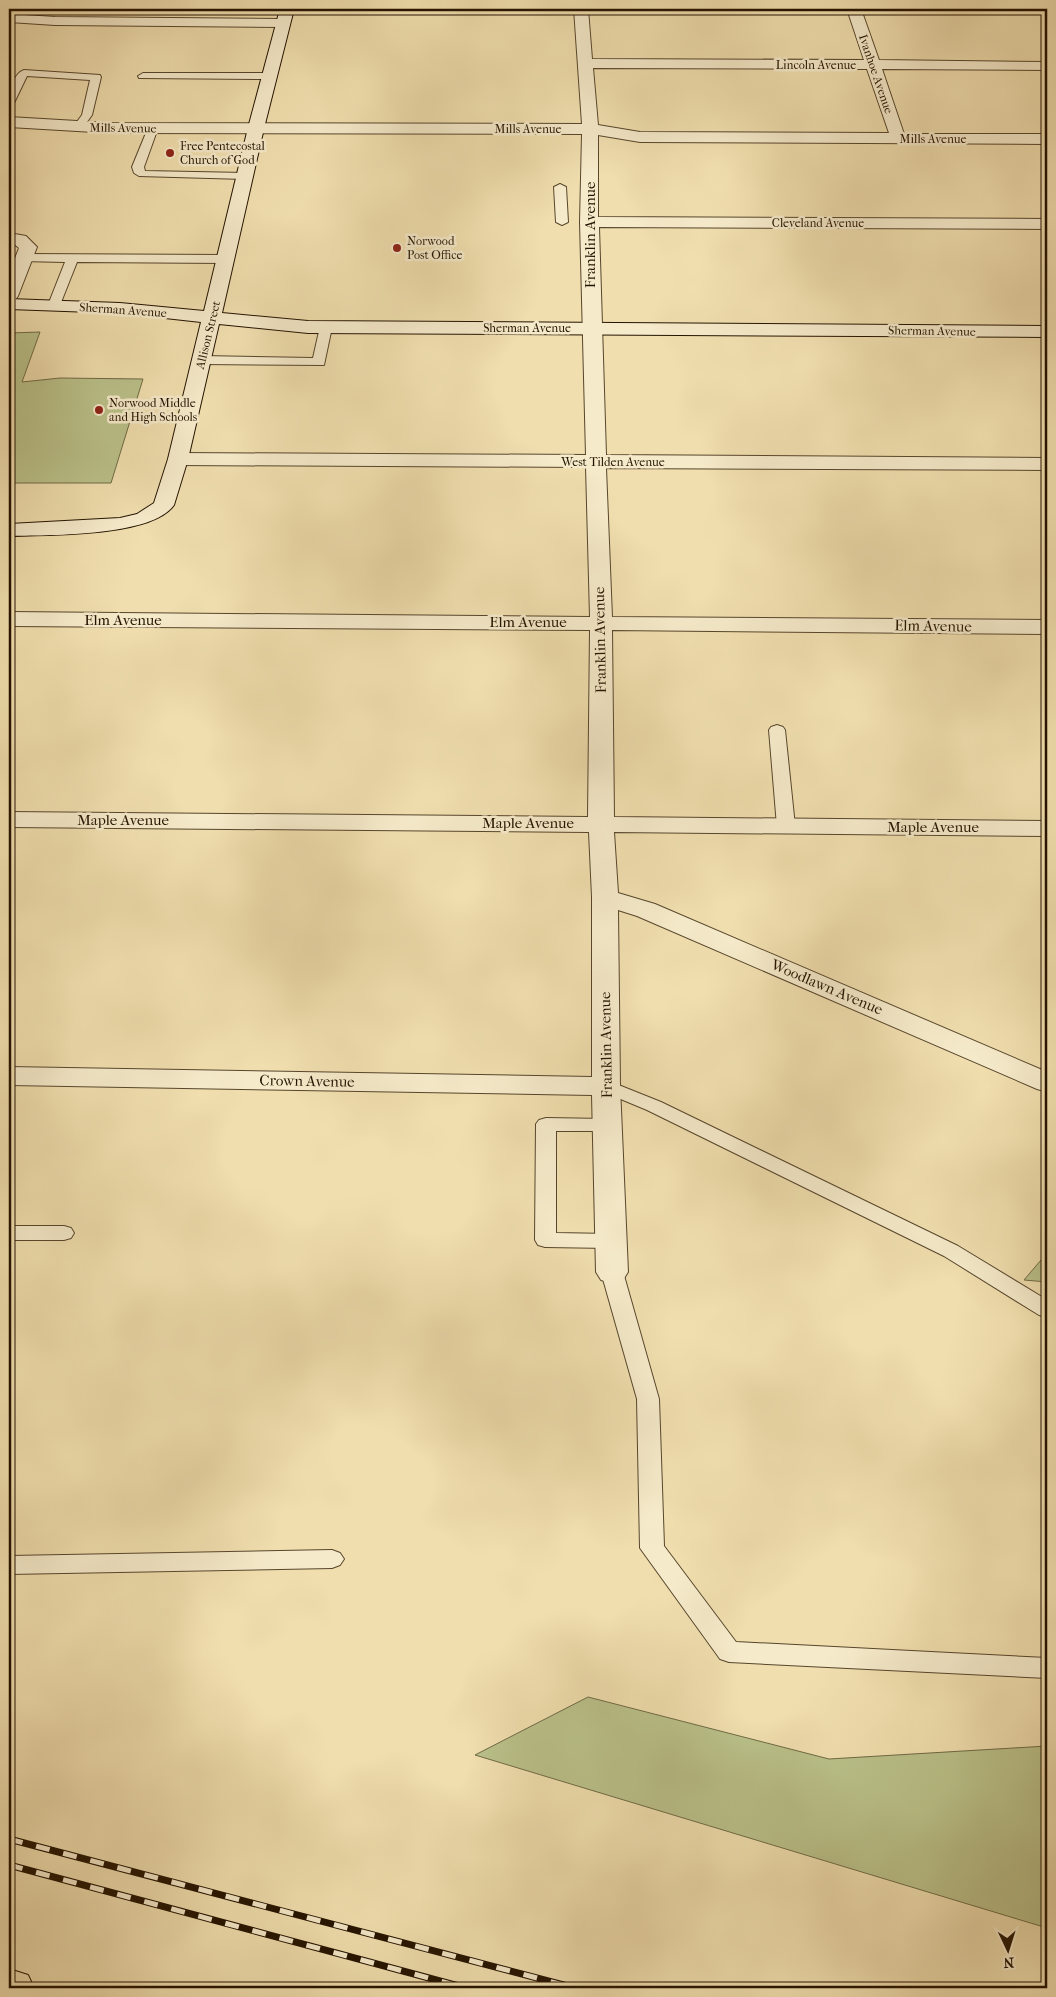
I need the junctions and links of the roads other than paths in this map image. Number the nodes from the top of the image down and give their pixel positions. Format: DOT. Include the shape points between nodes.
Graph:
graph roads {
  1 [pos="581,9"];
  2 [pos="854,9"];
  3 [pos="285,16"];
  4 [pos="9,18"];
  5 [pos="585,63"];
  6 [pos="872,66"];
  7 [pos="1047,66"];
  8 [pos="143,76"];
  9 [pos="269,76"];
  10 [pos="9,103"];
  11 [pos="9,122"];
  12 [pos="78,127"];
  13 [pos="153,128"];
  14 [pos="256,128"];
  15 [pos="590,129"];
  16 [pos="898,138"];
  17 [pos="1047,140"];
  18 [pos="193,175"];
  19 [pos="245,176"];
  20 [pos="560,187"];
  21 [pos="562,222"];
  22 [pos="589,222"];
  23 [pos="1047,224"];
  24 [pos="9,238"];
  25 [pos="24,258"];
  26 [pos="72,258"];
  27 [pos="226,259"];
  28 [pos="9,296"];
  29 [pos="9,304"];
  30 [pos="54,306"];
  31 [pos="212,318"];
  32 [pos="326,327"];
  33 [pos="591,328"];
  34 [pos="1047,332"];
  35 [pos="202,360"];
  36 [pos="178,459"];
  37 [pos="596,462"];
  38 [pos="1047,464"];
  39 [pos="9,530"];
  40 [pos="9,619"];
  41 [pos="601,623"];
  42 [pos="1047,627"];
  43 [pos="777,730"];
  44 [pos="9,820"];
  45 [pos="601,823"];
  46 [pos="786,826"];
  47 [pos="1047,828"];
  48 [pos="605,897"];
  49 [pos="9,1076"];
  50 [pos="1047,1082"];
  51 [pos="606,1086"];
  52 [pos="607,1125"];
  53 [pos="9,1233"];
  54 [pos="64,1233"];
  55 [pos="610,1241"];
  56 [pos="612,1272"];
  57 [pos="1047,1310"];
  58 [pos="332,1559"];
  59 [pos="9,1565"];
  60 [pos="1047,1668"];
  61 [pos="9,1987"];
  62 [pos="14,1988"];
  1 -- 5 [label="street, Franklin Avenue"];
  2 -- 6 [label="street, Ivanhoe Avenue"];
  3 -- 4 [label="street" via="55,21"];
  3 -- 9 [label="street, Allison Street"];
  5 -- 6 [label="street, Lincoln Avenue"];
  5 -- 15 [label="street, Franklin Avenue"];
  6 -- 7 [label="street, Lincoln Avenue"];
  6 -- 16 [label="street, Ivanhoe Avenue"];
  8 -- 9 [label="lane"];
  9 -- 14 [label="street, Allison Street"];
  10 -- 12 [label="lane" via="20,70 96,76 87,115"];
  11 -- 12 [label="street, Mills Avenue"];
  12 -- 13 [label="street, Mills Avenue"];
  13 -- 14 [label="street, Mills Avenue"];
  13 -- 18 [label="lane" via="138,171 152,175"];
  14 -- 15 [label="street, Mills Avenue"];
  14 -- 19 [label="street, Allison Street"];
  15 -- 16 [label="street, Mills Avenue" via="640,137"];
  15 -- 22 [label="street, Franklin Avenue"];
  16 -- 17 [label="street, Mills Avenue"];
  18 -- 19 [label="lane"];
  19 -- 27 [label="street, Allison Street"];
  20 -- 21 [label="lane"];
  22 -- 23 [label="street, Cleveland Avenue"];
  22 -- 33 [label="street, Franklin Avenue"];
  24 -- 25 [label="street" via="20,240 28,247"];
  25 -- 26 [label="lane"];
  25 -- 28 [label="street"];
  26 -- 27 [label="lane"];
  26 -- 30 [label="lane"];
  27 -- 31 [label="street, Allison Street"];
  29 -- 30 [label="street, Sherman Avenue"];
  30 -- 31 [label="street, Sherman Avenue" via="120,308"];
  31 -- 32 [label="street, Sherman Avenue"];
  31 -- 35 [label="street, Allison Street"];
  32 -- 33 [label="street, Sherman Avenue"];
  32 -- 35 [label="lane" via="319,362"];
  33 -- 34 [label="street, Sherman Avenue"];
  33 -- 37 [label="street, Franklin Avenue"];
  35 -- 36 [label="street, Allison Street"];
  36 -- 37 [label="street, West Tilden Avenue"];
  36 -- 39 [label="street, Allison Street" via="164,505 144,518 120,524"];
  37 -- 38 [label="street, West Tilden Avenue"];
  37 -- 41 [label="street, Franklin Avenue"];
  40 -- 41 [label="street, Elm Avenue"];
  41 -- 42 [label="street, Elm Avenue"];
  41 -- 45 [label="street, Franklin Avenue"];
  43 -- 46 [label="lane"];
  44 -- 45 [label="street, Maple Avenue"];
  45 -- 46 [label="street, Maple Avenue"];
  45 -- 48 [label="street, Franklin Avenue"];
  46 -- 47 [label="street, Maple Avenue"];
  48 -- 50 [label="street, Woodlawn Avenue" via="646,910"];
  48 -- 51 [label="street, Franklin Avenue"];
  49 -- 51 [label="street, Crown Avenue"];
  51 -- 52 [label="street, Franklin Avenue"];
  51 -- 57 [label="lane" via="654,1106 951,1251"];
  52 -- 55 [label="street, Franklin Avenue"];
  52 -- 55 [label="lane" via="546,1124 545,1240"];
  53 -- 54 [label="lane"];
  55 -- 56 [label="street, Franklin Avenue"];
  56 -- 60 [label="lane" via="648,1399 652,1548 729,1652"];
  58 -- 59 [label="lane"];
  61 -- 62 [label="highway"];
}
